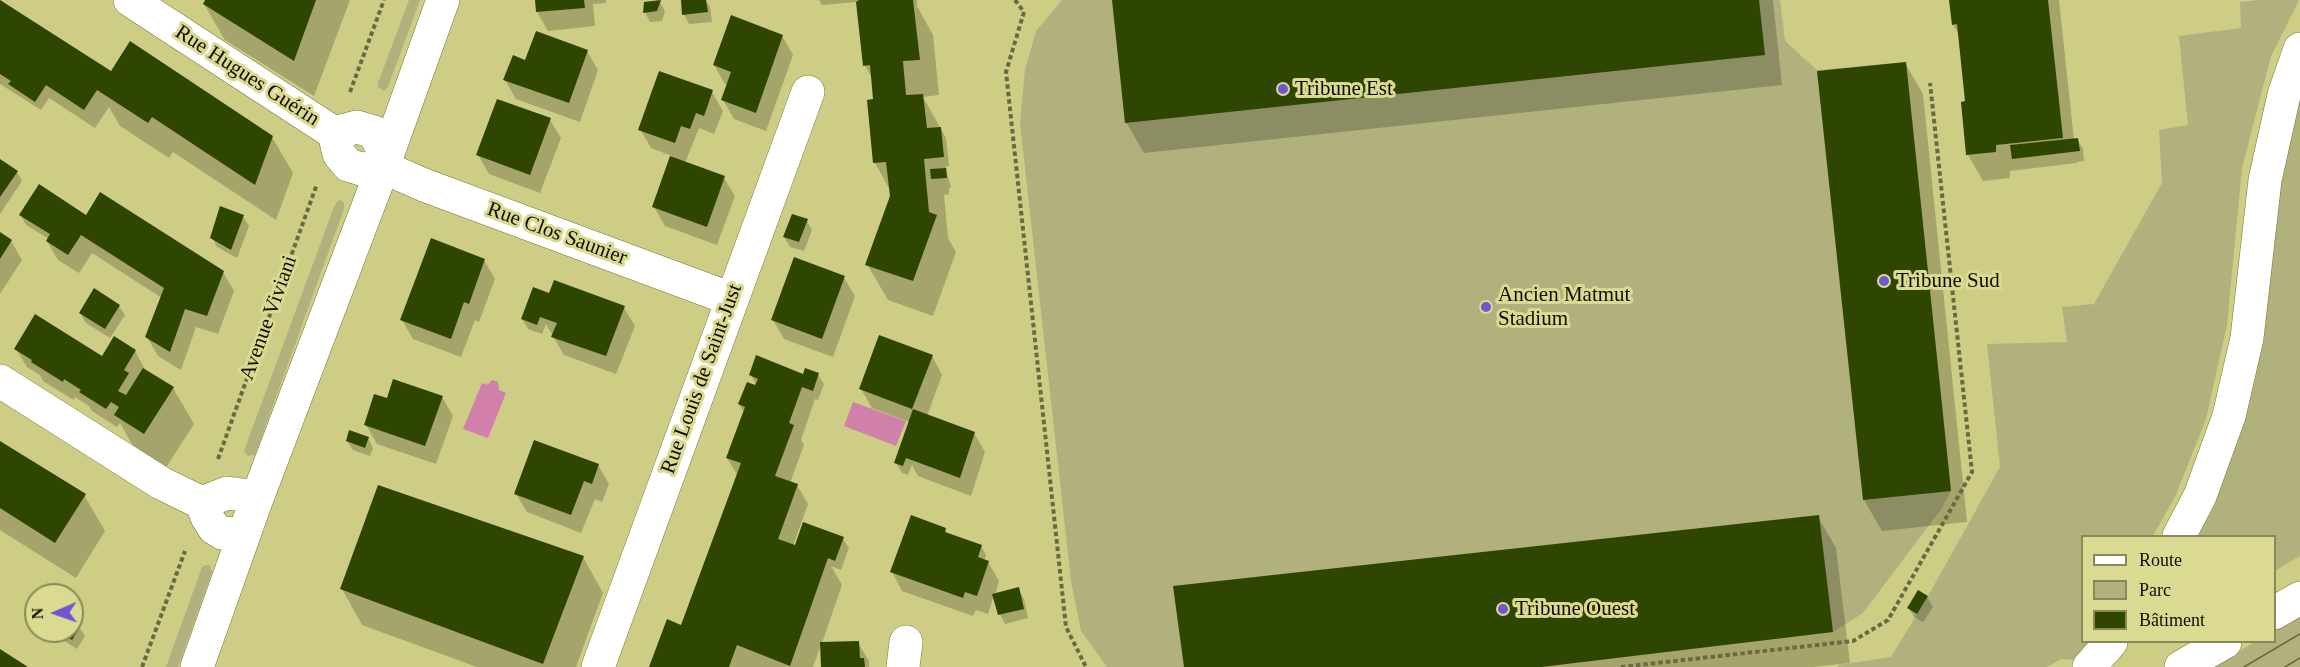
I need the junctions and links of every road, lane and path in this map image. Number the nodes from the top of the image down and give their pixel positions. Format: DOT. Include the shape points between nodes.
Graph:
graph roads {
  1 [pos="130,0"];
  2 [pos="384,0"];
  3 [pos="443,0"];
  4 [pos="1015,0"];
  5 [pos="2300,48"];
  6 [pos="1930,83"];
  7 [pos="808,92"];
  8 [pos="334,133"];
  9 [pos="383,167"];
  10 [pos="731,299"];
  11 [pos="0,381"];
  12 [pos="256,501"];
  13 [pos="202,503"];
  14 [pos="244,535"];
  15 [pos="2180,535"];
  16 [pos="2300,598"];
  17 [pos="2276,612"];
  18 [pos="2110,643"];
  19 [pos="2223,643"];
  20 [pos="142,667"];
  21 [pos="196,667"];
  22 [pos="598,667"];
  23 [pos="1086,667"];
  24 [pos="1621,667"];
  25 [pos="2089,667"];
  26 [pos="2181,667"];
  1 -- 8 [label="main road, Rue Hugues Guérin"];
  2 -- 8 [label="path, Avenue Viviani"];
  3 -- 9 [label="main road"];
  4 -- 23 [label="path" via="1024,12 1006,72 1066,627"];
  5 -- 15 [label="main road" via="2284,95 2265,180 2247,338 2229,416 2200,496"];
  6 -- 24 [label="path" via="1972,472 1888,620 1853,641"];
  7 -- 10 [label="main road, Rue Louis de Saint-Just"];
  8 -- 9 [label="main road" via="339,154 348,165 362,169"];
  8 -- 13 [label="path, Avenue Viviani"];
  9 -- 10 [label="main road, Rue Clos Saunier"];
  9 -- 12 [label="main road"];
  10 -- 22 [label="main road, Rue Louis de Saint-Just"];
  11 -- 13 [label="main road" via="161,483"];
  12 -- 13 [label="main road" via="227,493"];
  12 -- 14 [label="main road"];
  13 -- 14 [label="main road" via="214,528 222,533"];
  13 -- 20 [label="path, Avenue Viviani"];
  14 -- 21 [label="main road"];
  16 -- 17 [label="main road"];
  18 -- 25 [label="main road"];
  19 -- 26 [label="main road"];
}
